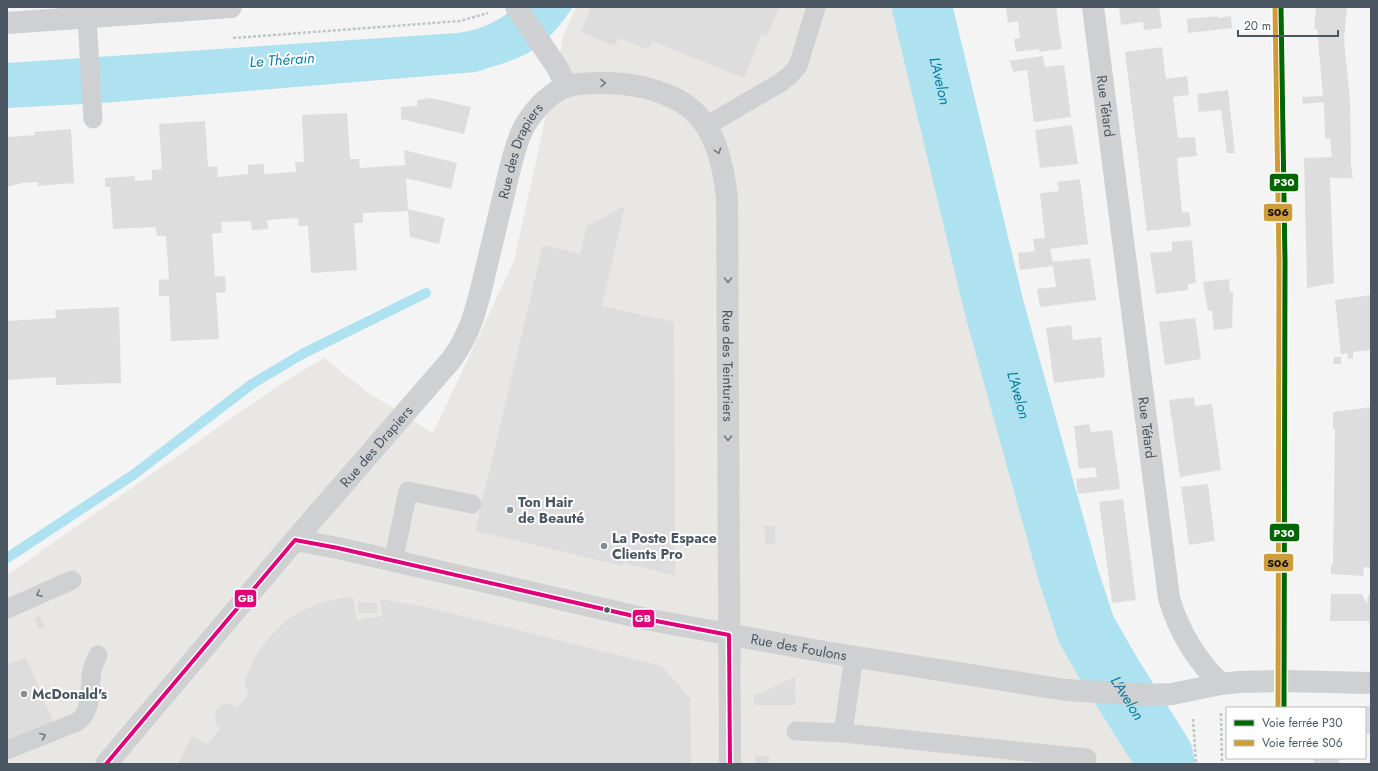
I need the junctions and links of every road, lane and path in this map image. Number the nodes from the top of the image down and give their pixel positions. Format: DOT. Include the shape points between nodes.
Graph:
graph roads {
  1 [pos="231,7"];
  2 [pos="516,7"];
  3 [pos="816,7"];
  4 [pos="1093,7"];
  5 [pos="491,10"];
  6 [pos="87,18"];
  7 [pos="7,23"];
  8 [pos="231,38"];
  9 [pos="565,87"];
  10 [pos="93,119"];
  11 [pos="706,126"];
  12 [pos="472,504"];
  13 [pos="295,540"];
  14 [pos="393,562"];
  15 [pos="72,580"];
  16 [pos="7,609"];
  17 [pos="729,635"];
  18 [pos="98,655"];
  19 [pos="854,656"];
  20 [pos="1371,683"];
  21 [pos="1221,684"];
  22 [pos="1181,693"];
  23 [pos="796,731"];
  24 [pos="843,733"];
  25 [pos="7,750"];
  26 [pos="1087,758"];
  27 [pos="106,764"];
  28 [pos="730,764"];
  29 [pos="1196,764"];
  30 [pos="1222,764"];
  1 -- 6 [label="main road"];
  2 -- 9 [label="street" via="547,51"];
  3 -- 11 [label="lane" via="798,66 790,75"];
  4 -- 21 [label="street, Rue Tétard" via="1169,598 1187,642"];
  5 -- 8 [label="path" via="487,14 460,21"];
  6 -- 7 [label="main road"];
  6 -- 10 [label="lane"];
  9 -- 11 [label="street, Rue des Teinturiers, one-way" via="612,83 656,90 672,96 687,106"];
  9 -- 13 [label="street, Rue des Drapiers" via="536,110 522,130 512,160 472,322 460,347"];
  11 -- 17 [label="street, Rue des Teinturiers, one-way" via="717,148 727,198"];
  12 -- 14 [label="lane" via="408,491"];
  13 -- 14 [label="street, Rue des Foulons"];
  13 -- 27 [label="street, Rue des Drapiers"];
  14 -- 17 [label="street, Rue des Foulons"];
  15 -- 16 [label="lane, one-way"];
  17 -- 19 [label="street, Rue des Foulons"];
  17 -- 28 [label="street, Rue des Teinturiers"];
  25 -- 18 [label="lane, one-way" via="83,718 88,707 92,668"];
  19 -- 22 [label="street, Rue des Foulons" via="1066,690 1149,695"];
  19 -- 24 [label="lane"];
  20 -- 21 [label="street" via="1284,681"];
  21 -- 22 [label="street, Rue des Foulons"];
  21 -- 30 [label="path"];
  22 -- 29 [label="path"];
  23 -- 24 [label="lane"];
  24 -- 26 [label="lane"];
}
